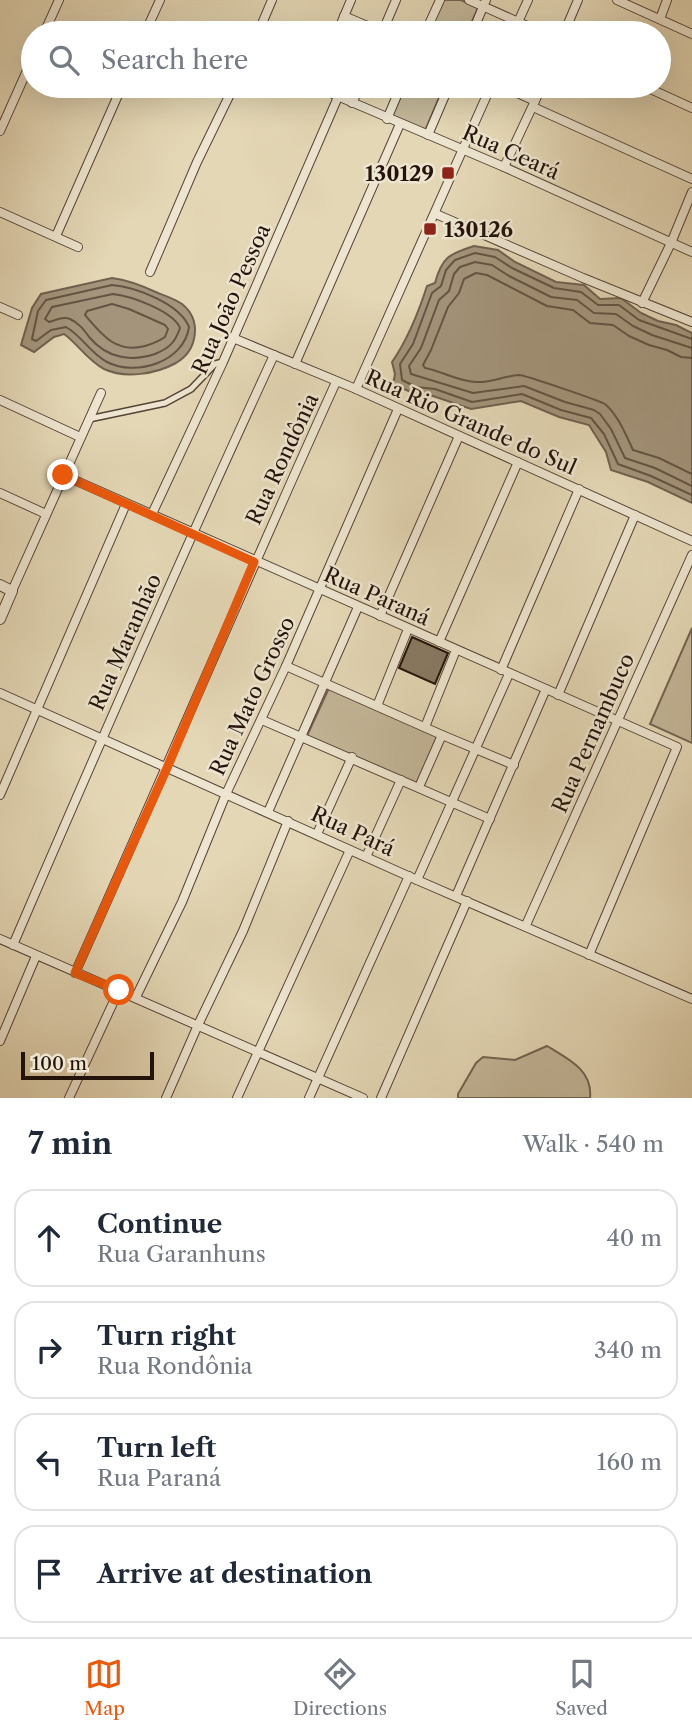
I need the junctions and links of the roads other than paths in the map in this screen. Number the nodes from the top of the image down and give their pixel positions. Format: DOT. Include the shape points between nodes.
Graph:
graph roads {
  1 [pos="59,0"];
  2 [pos="160,0"];
  3 [pos="272,0"];
  4 [pos="351,0"];
  5 [pos="396,0"];
  6 [pos="440,0"];
  7 [pos="469,0"];
  8 [pos="528,0"];
  9 [pos="578,0"];
  10 [pos="617,0"];
  11 [pos="667,0"];
  12 [pos="628,2"];
  13 [pos="485,3"];
  14 [pos="344,16"];
  15 [pos="660,19"];
  16 [pos="49,21"];
  17 [pos="150,21"];
  18 [pos="263,21"];
  19 [pos="342,21"];
  20 [pos="355,21"];
  21 [pos="388,21"];
  22 [pos="430,21"];
  23 [pos="477,21"];
  24 [pos="518,21"];
  25 [pos="569,21"];
  26 [pos="664,21"];
  27 [pos="671,24"];
  28 [pos="692,34"];
  29 [pos="21,84"];
  30 [pos="117,98"];
  31 [pos="228,98"];
  32 [pos="338,98"];
  33 [pos="340,98"];
  34 [pos="354,98"];
  35 [pos="396,98"];
  36 [pos="444,98"];
  37 [pos="486,98"];
  38 [pos="523,98"];
  39 [pos="537,98"];
  40 [pos="671,98"];
  41 [pos="352,103"];
  42 [pos="534,104"];
  43 [pos="692,108"];
  44 [pos="387,118"];
  45 [pos="400,124"];
  46 [pos="0,131"];
  47 [pos="428,135"];
  48 [pos="463,150"];
  49 [pos="504,167"];
  50 [pos="692,179"];
  51 [pos="692,192"];
  52 [pos="0,212"];
  53 [pos="436,214"];
  54 [pos="56,236"];
  55 [pos="671,243"];
  56 [pos="78,247"];
  57 [pos="692,252"];
  58 [pos="150,272"];
  59 [pos="642,303"];
  60 [pos="0,307"];
  61 [pos="18,315"];
  62 [pos="692,322"];
  63 [pos="233,338"];
  64 [pos="274,355"];
  65 [pos="223,362"];
  66 [pos="295,364"];
  67 [pos="336,382"];
  68 [pos="356,389"];
  69 [pos="101,393"];
  70 [pos="0,400"];
  71 [pos="398,409"];
  72 [pos="89,419"];
  73 [pos="459,436"];
  74 [pos="80,437"];
  75 [pos="518,462"];
  76 [pos="63,475"];
  77 [pos="579,489"];
  78 [pos="0,493"];
  79 [pos="126,504"];
  80 [pos="46,514"];
  81 [pos="152,514"];
  82 [pos="635,515"];
  83 [pos="192,533"];
  84 [pos="692,541"];
  85 [pos="692,555"];
  86 [pos="254,562"];
  87 [pos="0,585"];
  88 [pos="320,590"];
  89 [pos="12,591"];
  90 [pos="358,607"];
  91 [pos="380,616"];
  92 [pos="0,619"];
  93 [pos="408,629"];
  94 [pos="439,642"];
  95 [pos="456,650"];
  96 [pos="286,666"];
  97 [pos="505,672"];
  98 [pos="326,684"];
  99 [pos="546,690"];
  100 [pos="0,693"];
  101 [pos="558,695"];
  102 [pos="377,706"];
  103 [pos="38,710"];
  104 [pos="262,720"];
  105 [pos="616,721"];
  106 [pos="425,727"];
  107 [pos="442,735"];
  108 [pos="300,736"];
  109 [pos="101,739"];
  110 [pos="476,748"];
  111 [pos="352,757"];
  112 [pos="514,765"];
  113 [pos="167,768"];
  114 [pos="401,780"];
  115 [pos="419,788"];
  116 [pos="226,794"];
  117 [pos="0,795"];
  118 [pos="451,802"];
  119 [pos="268,812"];
  120 [pos="490,818"];
  121 [pos="288,821"];
  122 [pos="317,834"];
  123 [pos="350,850"];
  124 [pos="366,857"];
  125 [pos="413,878"];
  126 [pos="456,896"];
  127 [pos="467,901"];
  128 [pos="526,925"];
  129 [pos="0,939"];
  130 [pos="13,945"];
  131 [pos="589,954"];
  132 [pos="37,956"];
  133 [pos="75,973"];
  134 [pos="119,990"];
  135 [pos="136,997"];
  136 [pos="692,999"];
  137 [pos="198,1025"];
  138 [pos="0,1041"];
  139 [pos="256,1053"];
  140 [pos="317,1078"];
  141 [pos="69,1098"];
  142 [pos="166,1098"];
  143 [pos="237,1098"];
  144 [pos="309,1098"];
  145 [pos="363,1098"];
  146 [pos="382,1098"];
  1 -- 16 [label="street"];
  2 -- 17 [label="street"];
  3 -- 18 [label="street"];
  4 -- 14 [label="street"];
  5 -- 21 [label="street"];
  6 -- 22 [label="street"];
  7 -- 13 [label="street"];
  8 -- 24 [label="street"];
  9 -- 25 [label="street"];
  10 -- 12 [label="street"];
  11 -- 15 [label="street"];
  12 -- 15 [label="street"];
  13 -- 23 [label="street"];
  13 -- 24 [label="street"];
  14 -- 19 [label="street"];
  14 -- 20 [label="street"];
  15 -- 26 [label="street"];
  27 -- 28 [label="street"];
  29 -- 46 [label="street"];
  30 -- 54 [label="street"];
  31 -- 58 [label="street"];
  32 -- 63 [label="street, Rua João Pessoa"];
  33 -- 41 [label="street, Rua Ceará"];
  34 -- 41 [label="street"];
  35 -- 44 [label="street"];
  36 -- 47 [label="street"];
  37 -- 48 [label="street"];
  38 -- 42 [label="street"];
  39 -- 42 [label="street"];
  40 -- 43 [label="street"];
  41 -- 44 [label="street, Rua Ceará"];
  42 -- 49 [label="street"];
  42 -- 50 [label="street"];
  44 -- 45 [label="street, Rua Ceará"];
  45 -- 47 [label="street, Rua Ceará"];
  45 -- 66 [label="street"];
  47 -- 48 [label="street, Rua Ceará"];
  48 -- 49 [label="street, Rua Ceará"];
  48 -- 53 [label="street"];
  49 -- 55 [label="street, Rua Ceará"];
  51 -- 55 [label="street"];
  52 -- 54 [label="street"];
  53 -- 59 [label="street"];
  53 -- 68 [label="street"];
  54 -- 56 [label="street"];
  55 -- 57 [label="street, Rua Ceará"];
  55 -- 59 [label="street"];
  59 -- 62 [label="street"];
  60 -- 61 [label="street"];
  63 -- 64 [label="street, Rua Rio Grande do Sul"];
  63 -- 65 [label="street, Rua João Pessoa"];
  64 -- 66 [label="street, Rua Rio Grande do Sul"];
  64 -- 83 [label="street, Rua Maranhão"];
  65 -- 72 [label="street" via="215,364 191,389 165,403"];
  65 -- 81 [label="street, Rua João Pessoa"];
  66 -- 67 [label="street, Rua Rio Grande do Sul"];
  67 -- 68 [label="street, Rua Rio Grande do Sul"];
  67 -- 86 [label="street, Rua Rondônia"];
  68 -- 71 [label="street, Rua Rio Grande do Sul"];
  69 -- 72 [label="street"];
  70 -- 74 [label="street"];
  71 -- 73 [label="street, Rua Rio Grande do Sul"];
  71 -- 88 [label="street, Rua Mato Grosso"];
  72 -- 74 [label="street"];
  73 -- 75 [label="street, Rua Rio Grande do Sul"];
  73 -- 91 [label="street"];
  74 -- 76 [label="street"];
  75 -- 77 [label="street, Rua Rio Grande do Sul"];
  75 -- 94 [label="street"];
  76 -- 79 [label="street, Rua Paraná"];
  76 -- 80 [label="street"];
  77 -- 82 [label="street, Rua Rio Grande do Sul"];
  77 -- 97 [label="street"];
  78 -- 80 [label="street"];
  79 -- 81 [label="street, Rua Paraná"];
  79 -- 103 [label="street"];
  80 -- 89 [label="street"];
  81 -- 83 [label="street, Rua Paraná"];
  82 -- 84 [label="street, Rua Rio Grande do Sul"];
  82 -- 101 [label="street"];
  83 -- 86 [label="street, Rua Paraná"];
  83 -- 109 [label="street, Rua Maranhão"];
  85 -- 105 [label="street, Rua Pernambuco"];
  86 -- 88 [label="street, Rua Paraná"];
  86 -- 113 [label="street, Rua Rondônia"];
  87 -- 89 [label="street"];
  88 -- 90 [label="street, Rua Paraná"];
  88 -- 96 [label="street, Rua Mato Grosso"];
  89 -- 92 [label="street"];
  90 -- 91 [label="street, Rua Paraná"];
  90 -- 98 [label="street"];
  91 -- 93 [label="street, Rua Paraná"];
  93 -- 94 [label="street, Rua Paraná"];
  93 -- 102 [label="street"];
  94 -- 95 [label="street, Rua Paraná"];
  95 -- 97 [label="street, Rua Paraná"];
  95 -- 106 [label="street"];
  96 -- 98 [label="street"];
  96 -- 104 [label="street, Rua Mato Grosso"];
  97 -- 99 [label="street, Rua Paraná"];
  97 -- 110 [label="street"];
  98 -- 102 [label="street"];
  98 -- 108 [label="street"];
  99 -- 101 [label="street, Rua Paraná"];
  99 -- 112 [label="street"];
  100 -- 103 [label="street, Rua Pará"];
  101 -- 105 [label="street, Rua Paraná"];
  102 -- 106 [label="street"];
  103 -- 109 [label="street, Rua Pará"];
  103 -- 117 [label="street"];
  104 -- 108 [label="street"];
  104 -- 116 [label="street, Rua Mato Grosso"];
  105 -- 128 [label="street, Rua Pernambuco"];
  105 -- 131 [label="street, Rua Paraná" via="677,748"];
  106 -- 107 [label="street"];
  107 -- 110 [label="street"];
  107 -- 115 [label="street"];
  108 -- 111 [label="street"];
  108 -- 119 [label="street"];
  109 -- 113 [label="street, Rua Pará"];
  109 -- 130 [label="street, Rua Maranhão"];
  110 -- 112 [label="street"];
  110 -- 118 [label="street"];
  111 -- 114 [label="street"];
  111 -- 122 [label="street"];
  112 -- 120 [label="street"];
  113 -- 116 [label="street, Rua Pará"];
  113 -- 133 [label="street, Rua Rondônia"];
  114 -- 115 [label="street"];
  114 -- 124 [label="street"];
  115 -- 118 [label="street"];
  116 -- 119 [label="street, Rua Pará"];
  116 -- 135 [label="street, Rua Mato Grosso" via="182,902"];
  118 -- 120 [label="street"];
  118 -- 125 [label="street"];
  119 -- 121 [label="street, Rua Pará"];
  120 -- 126 [label="street"];
  121 -- 122 [label="street, Rua Pará"];
  121 -- 137 [label="street"];
  122 -- 123 [label="street, Rua Pará"];
  123 -- 124 [label="street, Rua Pará"];
  123 -- 139 [label="street"];
  124 -- 125 [label="street, Rua Pará"];
  125 -- 126 [label="street, Rua Pará"];
  125 -- 140 [label="street"];
  126 -- 127 [label="street, Rua Pará"];
  127 -- 128 [label="street, Rua Pará"];
  127 -- 146 [label="street"];
  128 -- 131 [label="street, Rua Pará"];
  129 -- 130 [label="street"];
  130 -- 132 [label="street"];
  131 -- 136 [label="street, Rua Pará"];
  132 -- 133 [label="street"];
  132 -- 138 [label="street"];
  133 -- 134 [label="street"];
  134 -- 135 [label="street"];
  134 -- 141 [label="street"];
  135 -- 137 [label="street"];
  137 -- 139 [label="street"];
  137 -- 142 [label="street"];
  139 -- 140 [label="street"];
  139 -- 143 [label="street"];
  140 -- 144 [label="street"];
  140 -- 145 [label="street"];
}
